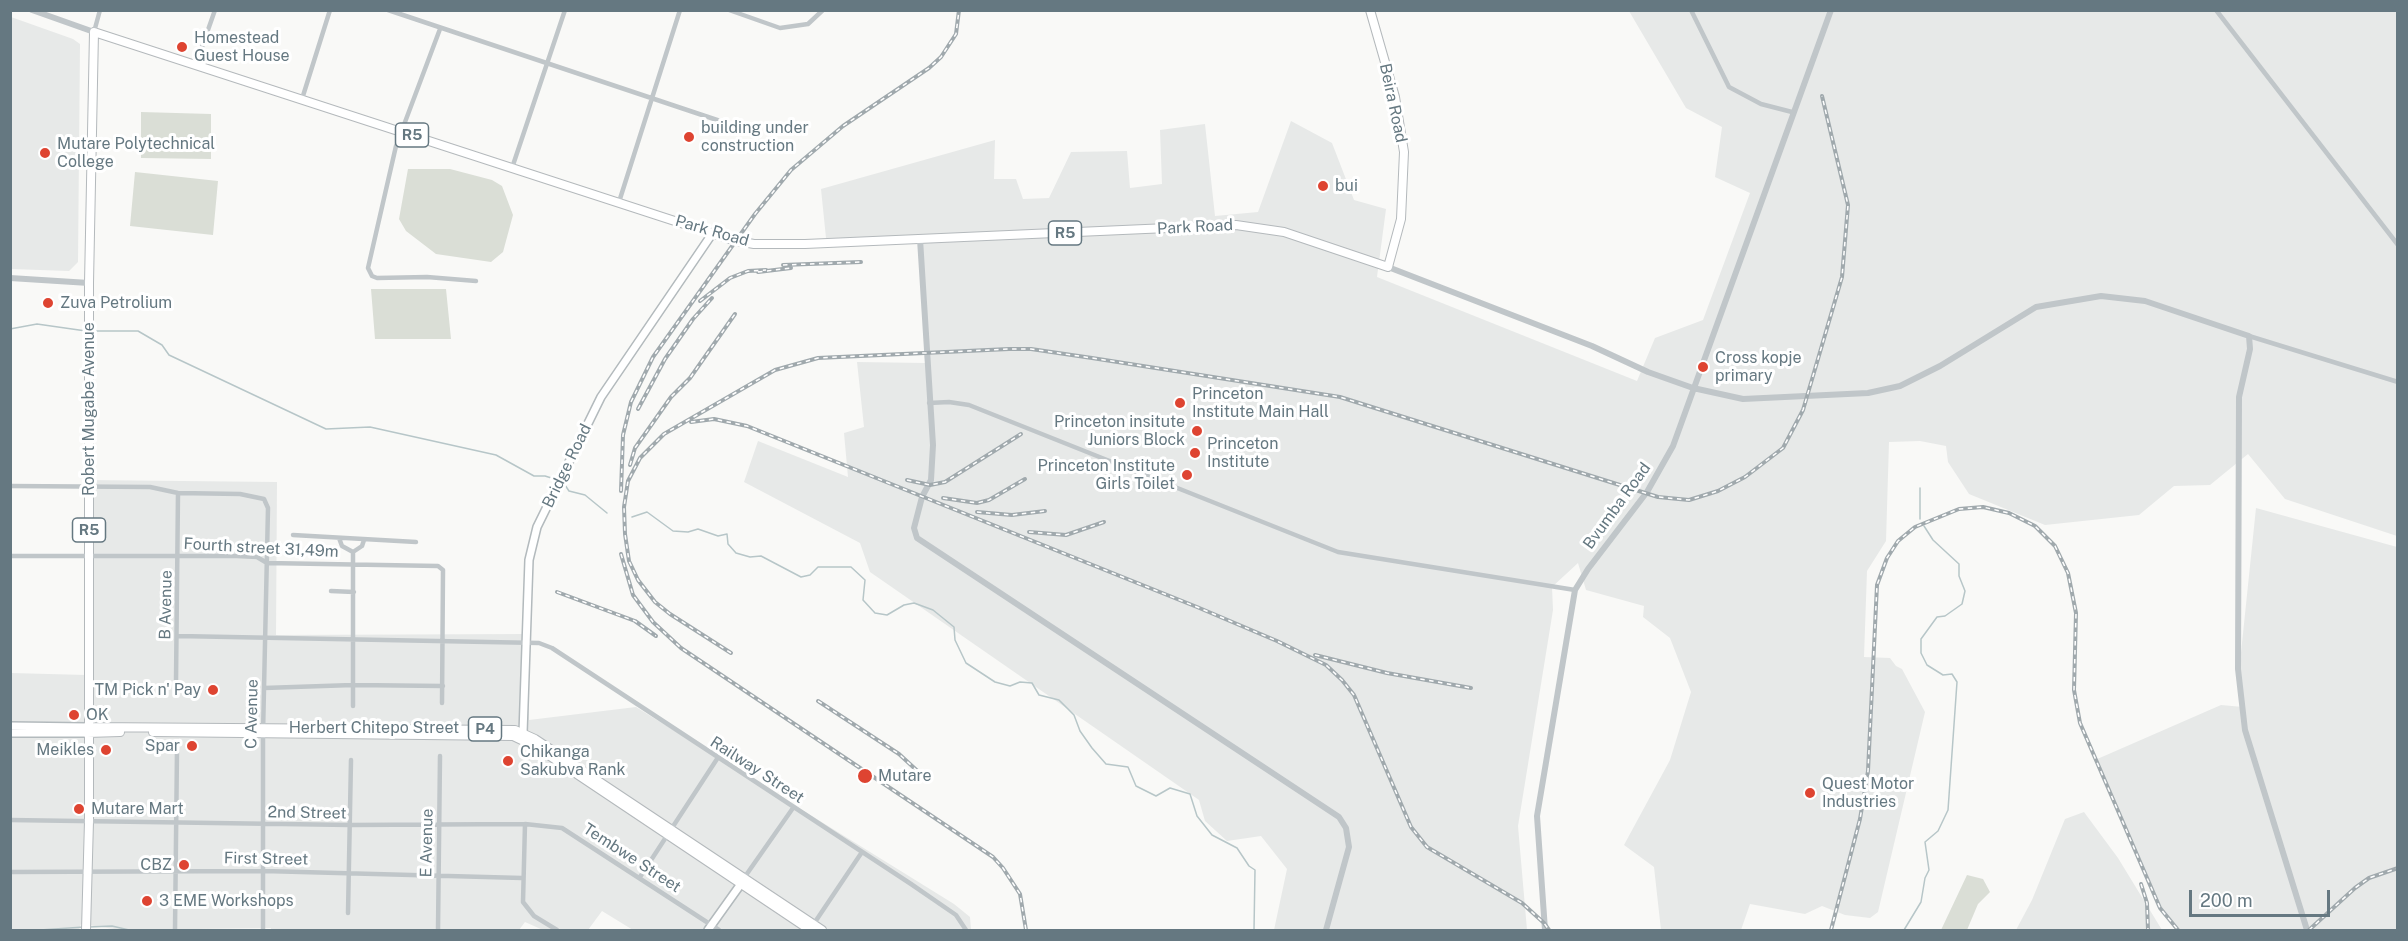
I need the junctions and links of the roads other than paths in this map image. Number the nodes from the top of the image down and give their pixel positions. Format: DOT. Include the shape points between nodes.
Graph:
graph roads {
  1 [pos="32,10"];
  2 [pos="100,10"];
  3 [pos="215,10"];
  4 [pos="330,10"];
  5 [pos="388,10"];
  6 [pos="566,10"];
  7 [pos="680,10"];
  8 [pos="729,10"];
  9 [pos="823,10"];
  10 [pos="1370,10"];
  11 [pos="1691,10"];
  12 [pos="1831,10"];
  13 [pos="2216,10"];
  14 [pos="440,29"];
  15 [pos="94,32"];
  16 [pos="196,64"];
  17 [pos="546,64"];
  18 [pos="302,99"];
  19 [pos="650,99"];
  20 [pos="1792,112"];
  21 [pos="744,129"];
  22 [pos="403,132"];
  23 [pos="512,168"];
  24 [pos="619,202"];
  25 [pos="712,234"];
  26 [pos="920,239"];
  27 [pos="2397,245"];
  28 [pos="1388,267"];
  29 [pos="10,278"];
  30 [pos="476,281"];
  31 [pos="88,283"];
  32 [pos="2249,336"];
  33 [pos="2397,382"];
  34 [pos="1693,388"];
  35 [pos="929,403"];
  36 [pos="89,485"];
  37 [pos="10,486"];
  38 [pos="178,493"];
  39 [pos="293,535"];
  40 [pos="339,538"];
  41 [pos="364,540"];
  42 [pos="416,542"];
  43 [pos="353,552"];
  44 [pos="10,556"];
  45 [pos="179,556"];
  46 [pos="89,557"];
  47 [pos="267,563"];
  48 [pos="353,565"];
  49 [pos="1575,590"];
  50 [pos="331,591"];
  51 [pos="354,592"];
  52 [pos="178,636"];
  53 [pos="266,637"];
  54 [pos="355,638"];
  55 [pos="444,641"];
  56 [pos="527,642"];
  57 [pos="176,681"];
  58 [pos="353,684"];
  59 [pos="443,687"];
  60 [pos="264,688"];
  61 [pos="442,703"];
  62 [pos="353,706"];
  63 [pos="10,726"];
  64 [pos="87,730"];
  65 [pos="263,730"];
  66 [pos="10,733"];
  67 [pos="523,733"];
  68 [pos="177,750"];
  69 [pos="440,756"];
  70 [pos="717,759"];
  71 [pos="351,760"];
  72 [pos="793,808"];
  73 [pos="10,820"];
  74 [pos="89,821"];
  75 [pos="177,821"];
  76 [pos="265,824"];
  77 [pos="525,824"];
  78 [pos="350,825"];
  79 [pos="440,826"];
  80 [pos="668,832"];
  81 [pos="862,852"];
  82 [pos="177,871"];
  83 [pos="264,871"];
  84 [pos="10,872"];
  85 [pos="87,873"];
  86 [pos="350,873"];
  87 [pos="439,874"];
  88 [pos="640,877"];
  89 [pos="522,878"];
  90 [pos="742,881"];
  91 [pos="348,913"];
  92 [pos="710,928"];
  93 [pos="175,929"];
  94 [pos="811,929"];
  95 [pos="86,930"];
  96 [pos="264,930"];
  97 [pos="438,930"];
  98 [pos="557,930"];
  99 [pos="719,930"];
  100 [pos="822,930"];
  101 [pos="966,930"];
  102 [pos="1326,930"];
  103 [pos="1545,930"];
  104 [pos="2307,930"];
  1 -- 15 [label="street"];
  2 -- 15 [label="street"];
  3 -- 16 [label="street"];
  4 -- 18 [label="street"];
  5 -- 14 [label="street"];
  6 -- 17 [label="street"];
  7 -- 19 [label="street"];
  8 -- 9 [label="street" via="780,28 808,24"];
  10 -- 28 [label="highway, Beira Road" via="1395,97 1404,152 1401,219"];
  11 -- 20 [label="street" via="1729,87 1761,104"];
  12 -- 20 [label="street, Bvumba Road"];
  13 -- 27 [label="street"];
  14 -- 17 [label="street"];
  14 -- 22 [label="street"];
  15 -- 16 [label="highway, Park Road / R5"];
  15 -- 31 [label="highway, Robert Mugabe Avenue / R5"];
  16 -- 18 [label="highway, Park Road / R5"];
  17 -- 19 [label="street"];
  17 -- 23 [label="street"];
  18 -- 22 [label="highway, Park Road / R5"];
  19 -- 21 [label="street"];
  19 -- 24 [label="street"];
  20 -- 34 [label="street, Bvumba Road"];
  22 -- 23 [label="highway, Park Road / R5"];
  22 -- 30 [label="street" via="376,225 369,272 377,279 427,277"];
  23 -- 24 [label="highway, Park Road / R5"];
  24 -- 25 [label="highway, Park Road / R5"];
  25 -- 26 [label="highway, Park Road / R5" via="762,245"];
  25 -- 56 [label="main road, Bridge Road" via="601,397 537,526 529,560"];
  26 -- 28 [label="highway, Park Road / R5" via="1260,226"];
  26 -- 35 [label="street"];
  28 -- 34 [label="street"];
  29 -- 31 [label="street"];
  31 -- 36 [label="highway, Robert Mugabe Avenue / R5"];
  32 -- 33 [label="street"];
  32 -- 34 [label="street" via="2145,301 2101,296 2036,308 1940,366 1890,388 1809,398 1743,399"];
  32 -- 104 [label="street" via="2250,349 2239,397 2238,669 2246,730"];
  34 -- 49 [label="street, Bvumba Road" via="1664,464"];
  35 -- 49 [label="street" via="969,405 1338,552"];
  35 -- 102 [label="street" via="931,480 914,528 917,538 1339,818 1346,828 1349,847"];
  36 -- 37 [label="street"];
  36 -- 38 [label="street" via="150,487"];
  36 -- 46 [label="highway, Robert Mugabe Avenue / R5"];
  38 -- 45 [label="street, B Avenue"];
  38 -- 47 [label="street, C Avenue" via="240,494 264,499 268,508"];
  39 -- 40 [label="street"];
  40 -- 41 [label="street"];
  40 -- 43 [label="street" via="342,546"];
  41 -- 42 [label="street"];
  41 -- 43 [label="street"];
  43 -- 48 [label="street"];
  44 -- 46 [label="street, Fourth street 31,49m"];
  45 -- 46 [label="street, Fourth street 31,49m"];
  45 -- 47 [label="street, Fourth street 31,49m" via="253,557"];
  45 -- 52 [label="street, B Avenue"];
  46 -- 64 [label="highway, Robert Mugabe Avenue / R5"];
  47 -- 48 [label="street, Fourth street 31,49m"];
  47 -- 53 [label="street, C Avenue"];
  48 -- 51 [label="street"];
  48 -- 55 [label="street, Fourth street 31,49m" via="438,566 443,570"];
  49 -- 103 [label="street, Bvumba Road" via="1538,816"];
  50 -- 51 [label="street"];
  51 -- 54 [label="street"];
  52 -- 53 [label="street, Railway Street"];
  52 -- 57 [label="street, B Avenue"];
  53 -- 54 [label="street, Railway Street"];
  53 -- 60 [label="street, C Avenue"];
  54 -- 55 [label="street, Railway Street"];
  54 -- 58 [label="street"];
  55 -- 56 [label="street, Railway Street"];
  55 -- 59 [label="street"];
  56 -- 67 [label="main road, Bridge Road"];
  56 -- 70 [label="street, Railway Street" via="552,648"];
  58 -- 59 [label="street"];
  58 -- 60 [label="street"];
  58 -- 62 [label="street"];
  59 -- 61 [label="street"];
  60 -- 65 [label="street, C Avenue"];
  63 -- 64 [label="main road, Herbert Chitepo Street"];
  64 -- 65 [label="highway, Herbert Chitepo Street / P4"];
  64 -- 66 [label="main road, Herbert Chitepo Street"];
  64 -- 74 [label="highway, Robert Mugabe Avenue / R5"];
  65 -- 67 [label="highway, Herbert Chitepo Street / P4"];
  65 -- 76 [label="street, C Avenue"];
  65 -- 80 [label="highway, Herbert Chitepo Street / P4" via="513,736 538,747"];
  67 -- 80 [label="highway, Herbert Chitepo Street / P4"];
  68 -- 75 [label="street"];
  69 -- 79 [label="street, E Avenue"];
  70 -- 72 [label="street, Railway Street"];
  70 -- 80 [label="street"];
  71 -- 78 [label="street"];
  72 -- 81 [label="street, Railway Street"];
  72 -- 90 [label="street"];
  73 -- 74 [label="street, 2nd Street"];
  74 -- 75 [label="street, 2nd Street"];
  74 -- 85 [label="highway, Robert Mugabe Avenue / R5"];
  75 -- 76 [label="street, 2nd Street"];
  75 -- 82 [label="street"];
  76 -- 78 [label="street, 2nd Street"];
  76 -- 83 [label="street, C Avenue"];
  77 -- 79 [label="street, 2nd Street"];
  77 -- 88 [label="street, Tembwe Street" via="562,828"];
  77 -- 89 [label="street"];
  78 -- 79 [label="street, 2nd Street"];
  78 -- 86 [label="street"];
  79 -- 87 [label="street, E Avenue"];
  80 -- 88 [label="street"];
  80 -- 90 [label="highway, Herbert Chitepo Street / P4"];
  81 -- 94 [label="street"];
  81 -- 101 [label="street, Railway Street" via="956,915"];
  82 -- 83 [label="street, First Street"];
  82 -- 85 [label="street, First Street"];
  82 -- 93 [label="street"];
  83 -- 86 [label="street, First Street"];
  83 -- 96 [label="street, C Avenue"];
  84 -- 85 [label="street, First Street"];
  85 -- 95 [label="highway, Robert Mugabe Avenue / R5"];
  86 -- 87 [label="street, First Street"];
  86 -- 91 [label="street"];
  87 -- 89 [label="street, First Street"];
  87 -- 97 [label="street, E Avenue"];
  88 -- 92 [label="street, Tembwe Street"];
  89 -- 98 [label="street" via="523,902 534,916"];
  90 -- 92 [label="main road"];
  90 -- 94 [label="highway, Herbert Chitepo Street / P4"];
  92 -- 99 [label="street, Tembwe Street"];
  94 -- 100 [label="highway, Herbert Chitepo Street / P4"];
}
